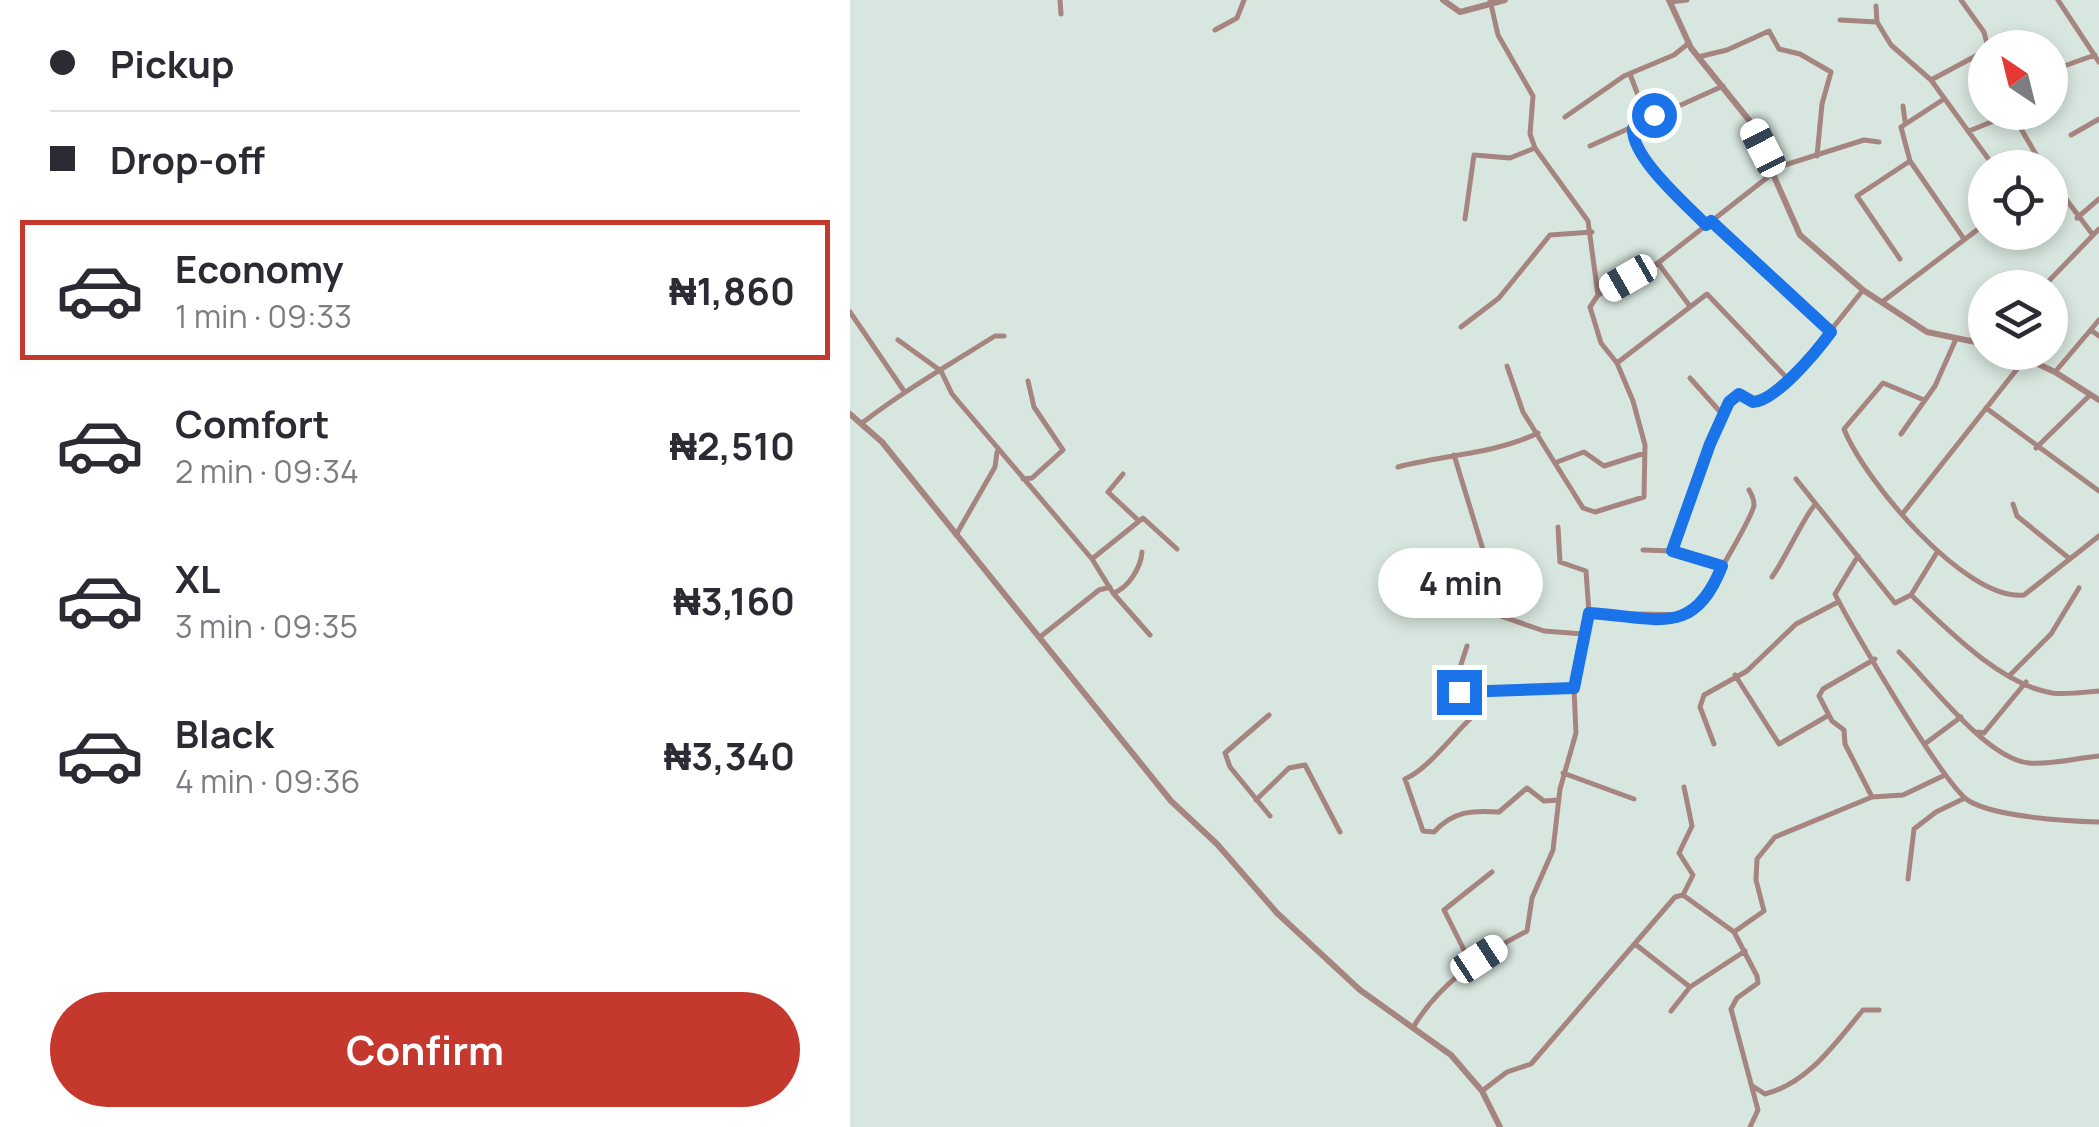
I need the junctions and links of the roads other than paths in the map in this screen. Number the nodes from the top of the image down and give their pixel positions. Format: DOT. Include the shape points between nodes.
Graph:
graph roads {
  1 [pos="1060,0"];
  2 [pos="1244,0"];
  3 [pos="1443,0"];
  4 [pos="1505,0"];
  5 [pos="1687,0"];
  6 [pos="1960,0"];
  7 [pos="2058,0"];
  8 [pos="1490,1"];
  9 [pos="1670,1"];
  10 [pos="1876,6"];
  11 [pos="1062,14"];
  12 [pos="1840,20"];
  13 [pos="1877,22"];
  14 [pos="1215,30"];
  15 [pos="1982,30"];
  16 [pos="1689,43"];
  17 [pos="2095,50"];
  18 [pos="1698,57"];
  19 [pos="1968,60"];
  20 [pos="2099,62"];
  21 [pos="2068,63"];
  22 [pos="1630,74"];
  23 [pos="1931,80"];
  24 [pos="1723,86"];
  25 [pos="1944,98"];
  26 [pos="1903,106"];
  27 [pos="1566,117"];
  28 [pos="2099,118"];
  29 [pos="1647,119"];
  30 [pos="1905,121"];
  31 [pos="1633,128"];
  32 [pos="1969,131"];
  33 [pos="2071,135"];
  34 [pos="1879,142"];
  35 [pos="1590,146"];
  36 [pos="1534,148"];
  37 [pos="1982,150"];
  38 [pos="1817,156"];
  39 [pos="1910,161"];
  40 [pos="1772,171"];
  41 [pos="2099,199"];
  42 [pos="2068,206"];
  43 [pos="2076,218"];
  44 [pos="1465,219"];
  45 [pos="1708,223"];
  46 [pos="1592,232"];
  47 [pos="2096,232"];
  48 [pos="1968,237"];
  49 [pos="1964,240"];
  50 [pos="1900,259"];
  51 [pos="1658,264"];
  52 [pos="2059,270"];
  53 [pos="1863,290"];
  54 [pos="1598,295"];
  55 [pos="1882,302"];
  56 [pos="1689,305"];
  57 [pos="850,312"];
  58 [pos="2099,320"];
  59 [pos="1461,327"];
  60 [pos="2091,330"];
  61 [pos="1831,332"];
  62 [pos="1004,336"];
  63 [pos="2099,336"];
  64 [pos="1956,339"];
  65 [pos="898,340"];
  66 [pos="1968,341"];
  67 [pos="1617,363"];
  68 [pos="1507,366"];
  69 [pos="2016,370"];
  70 [pos="2050,370"];
  71 [pos="941,371"];
  72 [pos="2055,372"];
  73 [pos="1690,378"];
  74 [pos="1788,379"];
  75 [pos="1028,382"];
  76 [pos="904,391"];
  77 [pos="2090,395"];
  78 [pos="1924,400"];
  79 [pos="2099,400"];
  80 [pos="1986,408"];
  81 [pos="850,414"];
  82 [pos="1722,414"];
  83 [pos="862,423"];
  84 [pos="1538,433"];
  85 [pos="1901,434"];
  86 [pos="2036,448"];
  87 [pos="997,449"];
  88 [pos="1645,453"];
  89 [pos="1454,455"];
  90 [pos="1557,462"];
  91 [pos="1008,463"];
  92 [pos="995,467"];
  93 [pos="1398,467"];
  94 [pos="1123,474"];
  95 [pos="1032,478"];
  96 [pos="1023,479"];
  97 [pos="1796,479"];
  98 [pos="1031,489"];
  99 [pos="1749,490"];
  100 [pos="2099,491"];
  101 [pos="2013,504"];
  102 [pos="1816,505"];
  103 [pos="1904,512"];
  104 [pos="1139,520"];
  105 [pos="1558,527"];
  106 [pos="956,534"];
  107 [pos="2099,536"];
  108 [pos="1177,549"];
  109 [pos="1644,550"];
  110 [pos="1672,551"];
  111 [pos="1142,552"];
  112 [pos="1936,554"];
  113 [pos="1858,556"];
  114 [pos="1092,559"];
  115 [pos="2070,559"];
  116 [pos="1722,566"];
  117 [pos="1100,570"];
  118 [pos="1772,577"];
  119 [pos="2079,588"];
  120 [pos="1100,590"];
  121 [pos="1112,590"];
  122 [pos="1911,594"];
  123 [pos="1838,602"];
  124 [pos="1589,613"];
  125 [pos="1583,634"];
  126 [pos="1150,635"];
  127 [pos="1038,640"];
  128 [pos="1467,646"];
  129 [pos="1899,652"];
  130 [pos="1875,659"];
  131 [pos="2011,674"];
  132 [pos="1735,675"];
  133 [pos="2026,682"];
  134 [pos="1574,688"];
  135 [pos="2099,691"];
  136 [pos="1459,692"];
  137 [pos="1269,715"];
  138 [pos="1829,715"];
  139 [pos="1961,717"];
  140 [pos="1980,732"];
  141 [pos="1926,743"];
  142 [pos="1714,744"];
  143 [pos="2099,756"];
  144 [pos="1563,774"];
  145 [pos="1946,775"];
  146 [pos="1684,787"];
  147 [pos="1872,798"];
  148 [pos="1966,798"];
  149 [pos="1634,799"];
  150 [pos="1256,800"];
  151 [pos="1559,800"];
  152 [pos="1270,816"];
  153 [pos="2099,822"];
  154 [pos="1340,832"];
  155 [pos="1492,872"];
  156 [pos="1908,879"];
  157 [pos="1683,895"];
  158 [pos="1734,932"];
  159 [pos="1635,944"];
  160 [pos="1745,951"];
  161 [pos="1472,966"];
  162 [pos="1690,987"];
  163 [pos="1880,1010"];
  164 [pos="1671,1011"];
  165 [pos="1414,1026"];
  166 [pos="1753,1086"];
  167 [pos="1482,1092"];
  168 [pos="1500,1127"];
  169 [pos="1750,1127"];
  1 -- 11 [label="street"];
  2 -- 14 [label="street" via="1237,18"];
  3 -- 8 [label="street" via="1460,12"];
  4 -- 8 [label="street"];
  5 -- 9 [label="street"];
  6 -- 15 [label="street"];
  7 -- 17 [label="street"];
  8 -- 36 [label="street" via="1498,35 1531,89"];
  9 -- 16 [label="street"];
  10 -- 13 [label="street"];
  12 -- 13 [label="street"];
  13 -- 23 [label="street" via="1890,45"];
  16 -- 18 [label="street"];
  16 -- 22 [label="street"];
  17 -- 20 [label="street"];
  17 -- 21 [label="street"];
  18 -- 24 [label="street"];
  18 -- 38 [label="street" via="1769,31 1778,49 1832,72"];
  19 -- 23 [label="street"];
  22 -- 27 [label="street"];
  22 -- 29 [label="street"];
  23 -- 25 [label="street"];
  24 -- 29 [label="street"];
  24 -- 40 [label="street" via="1749,120"];
  25 -- 30 [label="street"];
  25 -- 32 [label="street"];
  26 -- 30 [label="street"];
  28 -- 33 [label="street"];
  29 -- 31 [label="street"];
  30 -- 39 [label="street"];
  31 -- 35 [label="street"];
  31 -- 45 [label="street" via="1638,151"];
  32 -- 37 [label="street"];
  34 -- 38 [label="street" via="1864,140"];
  36 -- 44 [label="street" via="1510,158 1474,155"];
  36 -- 46 [label="street"];
  38 -- 40 [label="street"];
  39 -- 49 [label="street"];
  39 -- 50 [label="street" via="1857,196"];
  40 -- 45 [label="street"];
  40 -- 53 [label="street" via="1796,230"];
  41 -- 43 [label="street"];
  42 -- 43 [label="street"];
  43 -- 47 [label="street"];
  45 -- 51 [label="street"];
  45 -- 61 [label="street"];
  46 -- 54 [label="street"];
  46 -- 59 [label="street" via="1550,235 1499,298"];
  47 -- 52 [label="street"];
  48 -- 49 [label="street"];
  49 -- 55 [label="street"];
  51 -- 54 [label="street"];
  51 -- 56 [label="street"];
  53 -- 55 [label="street"];
  53 -- 61 [label="street"];
  54 -- 67 [label="street" via="1589,312"];
  55 -- 64 [label="street" via="1927,332"];
  56 -- 67 [label="street"];
  56 -- 74 [label="street" via="1710,294"];
  57 -- 76 [label="street"];
  58 -- 60 [label="street"];
  60 -- 63 [label="street"];
  60 -- 72 [label="street"];
  61 -- 74 [label="street"];
  62 -- 71 [label="street"];
  64 -- 66 [label="street"];
  64 -- 78 [label="street"];
  65 -- 71 [label="street"];
  67 -- 88 [label="street"];
  68 -- 84 [label="street"];
  69 -- 80 [label="street"];
  70 -- 72 [label="street"];
  71 -- 76 [label="street"];
  71 -- 87 [label="street"];
  72 -- 77 [label="street"];
  73 -- 82 [label="street"];
  74 -- 82 [label="street" via="1758,404 1739,394"];
  75 -- 95 [label="street" via="1034,406 1063,446"];
  76 -- 83 [label="street"];
  77 -- 79 [label="street"];
  77 -- 86 [label="street"];
  78 -- 85 [label="street"];
  78 -- 103 [label="street" via="1883,383 1844,429"];
  80 -- 86 [label="street"];
  80 -- 103 [label="street"];
  81 -- 83 [label="street"];
  82 -- 110 [label="street"];
  83 -- 106 [label="street"];
  84 -- 89 [label="street"];
  84 -- 90 [label="street"];
  86 -- 100 [label="street"];
  87 -- 91 [label="street"];
  87 -- 92 [label="street"];
  88 -- 90 [label="street" via="1604,466 1584,452"];
  88 -- 90 [label="street" via="1646,495 1595,512 1583,508"];
  89 -- 93 [label="street"];
  89 -- 125 [label="street" via="1488,566 1492,613 1544,631"];
  91 -- 92 [label="street"];
  91 -- 96 [label="street"];
  92 -- 106 [label="street"];
  94 -- 104 [label="street" via="1108,492"];
  95 -- 96 [label="street"];
  95 -- 98 [label="street"];
  96 -- 98 [label="street"];
  97 -- 102 [label="street"];
  98 -- 114 [label="street"];
  99 -- 116 [label="street" via="1752,512"];
  101 -- 115 [label="street" via="2017,516"];
  102 -- 113 [label="street"];
  102 -- 118 [label="street"];
  103 -- 112 [label="street"];
  104 -- 108 [label="street" via="1152,523"];
  104 -- 114 [label="street"];
  105 -- 124 [label="street" via="1560,562 1586,571"];
  106 -- 127 [label="street"];
  107 -- 115 [label="street"];
  109 -- 110 [label="street"];
  110 -- 116 [label="street"];
  111 -- 121 [label="street" via="1122,590"];
  112 -- 115 [label="street" via="2014,596 2042,585"];
  112 -- 122 [label="street"];
  113 -- 122 [label="street" via="1895,603"];
  113 -- 123 [label="street" via="1834,590"];
  114 -- 117 [label="street"];
  116 -- 124 [label="street" via="1706,600 1686,617"];
  117 -- 120 [label="street"];
  117 -- 121 [label="street"];
  119 -- 131 [label="street" via="2051,634"];
  120 -- 121 [label="street"];
  120 -- 127 [label="street"];
  121 -- 126 [label="street"];
  122 -- 131 [label="street" via="1972,653"];
  123 -- 130 [label="street"];
  123 -- 132 [label="street" via="1783,634"];
  124 -- 125 [label="street"];
  125 -- 134 [label="street"];
  127 -- 165 [label="street" via="1243,879 1360,990"];
  128 -- 136 [label="street" via="1454,683"];
  129 -- 139 [label="street"];
  130 -- 138 [label="street" via="1820,692"];
  130 -- 141 [label="street"];
  131 -- 133 [label="street"];
  132 -- 138 [label="street" via="1780,744"];
  132 -- 142 [label="street" via="1700,703"];
  133 -- 135 [label="street" via="2046,692"];
  133 -- 140 [label="street"];
  134 -- 136 [label="street"];
  134 -- 144 [label="street" via="1576,733"];
  136 -- 151 [label="street" via="1471,718 1424,770 1405,779 1423,832 1475,810 1500,812 1527,788 1544,801"];
  137 -- 150 [label="street" via="1225,753"];
  138 -- 147 [label="street" via="1844,730"];
  139 -- 140 [label="street"];
  139 -- 141 [label="street"];
  140 -- 143 [label="street" via="2024,763"];
  141 -- 145 [label="street"];
  144 -- 149 [label="street"];
  144 -- 151 [label="street"];
  145 -- 147 [label="street" via="1903,795"];
  145 -- 148 [label="street"];
  146 -- 157 [label="street" via="1692,826 1680,853 1693,877"];
  147 -- 158 [label="street" via="1764,846 1756,880 1764,911"];
  148 -- 153 [label="street" via="2032,815"];
  148 -- 156 [label="street" via="1914,830"];
  150 -- 152 [label="street"];
  150 -- 154 [label="street" via="1289,768 1305,765"];
  151 -- 161 [label="street" via="1553,850 1532,898 1529,928"];
  155 -- 161 [label="street" via="1444,910"];
  157 -- 158 [label="street"];
  157 -- 159 [label="street"];
  158 -- 160 [label="street"];
  159 -- 162 [label="street"];
  159 -- 167 [label="street" via="1531,1064 1506,1072"];
  160 -- 162 [label="street"];
  160 -- 166 [label="street" via="1758,983 1731,1009"];
  161 -- 165 [label="street"];
  162 -- 164 [label="street"];
  163 -- 166 [label="street" via="1862,1010 1822,1060 1776,1092"];
  165 -- 167 [label="street"];
  166 -- 169 [label="street" via="1758,1114"];
  167 -- 168 [label="street"];
}
